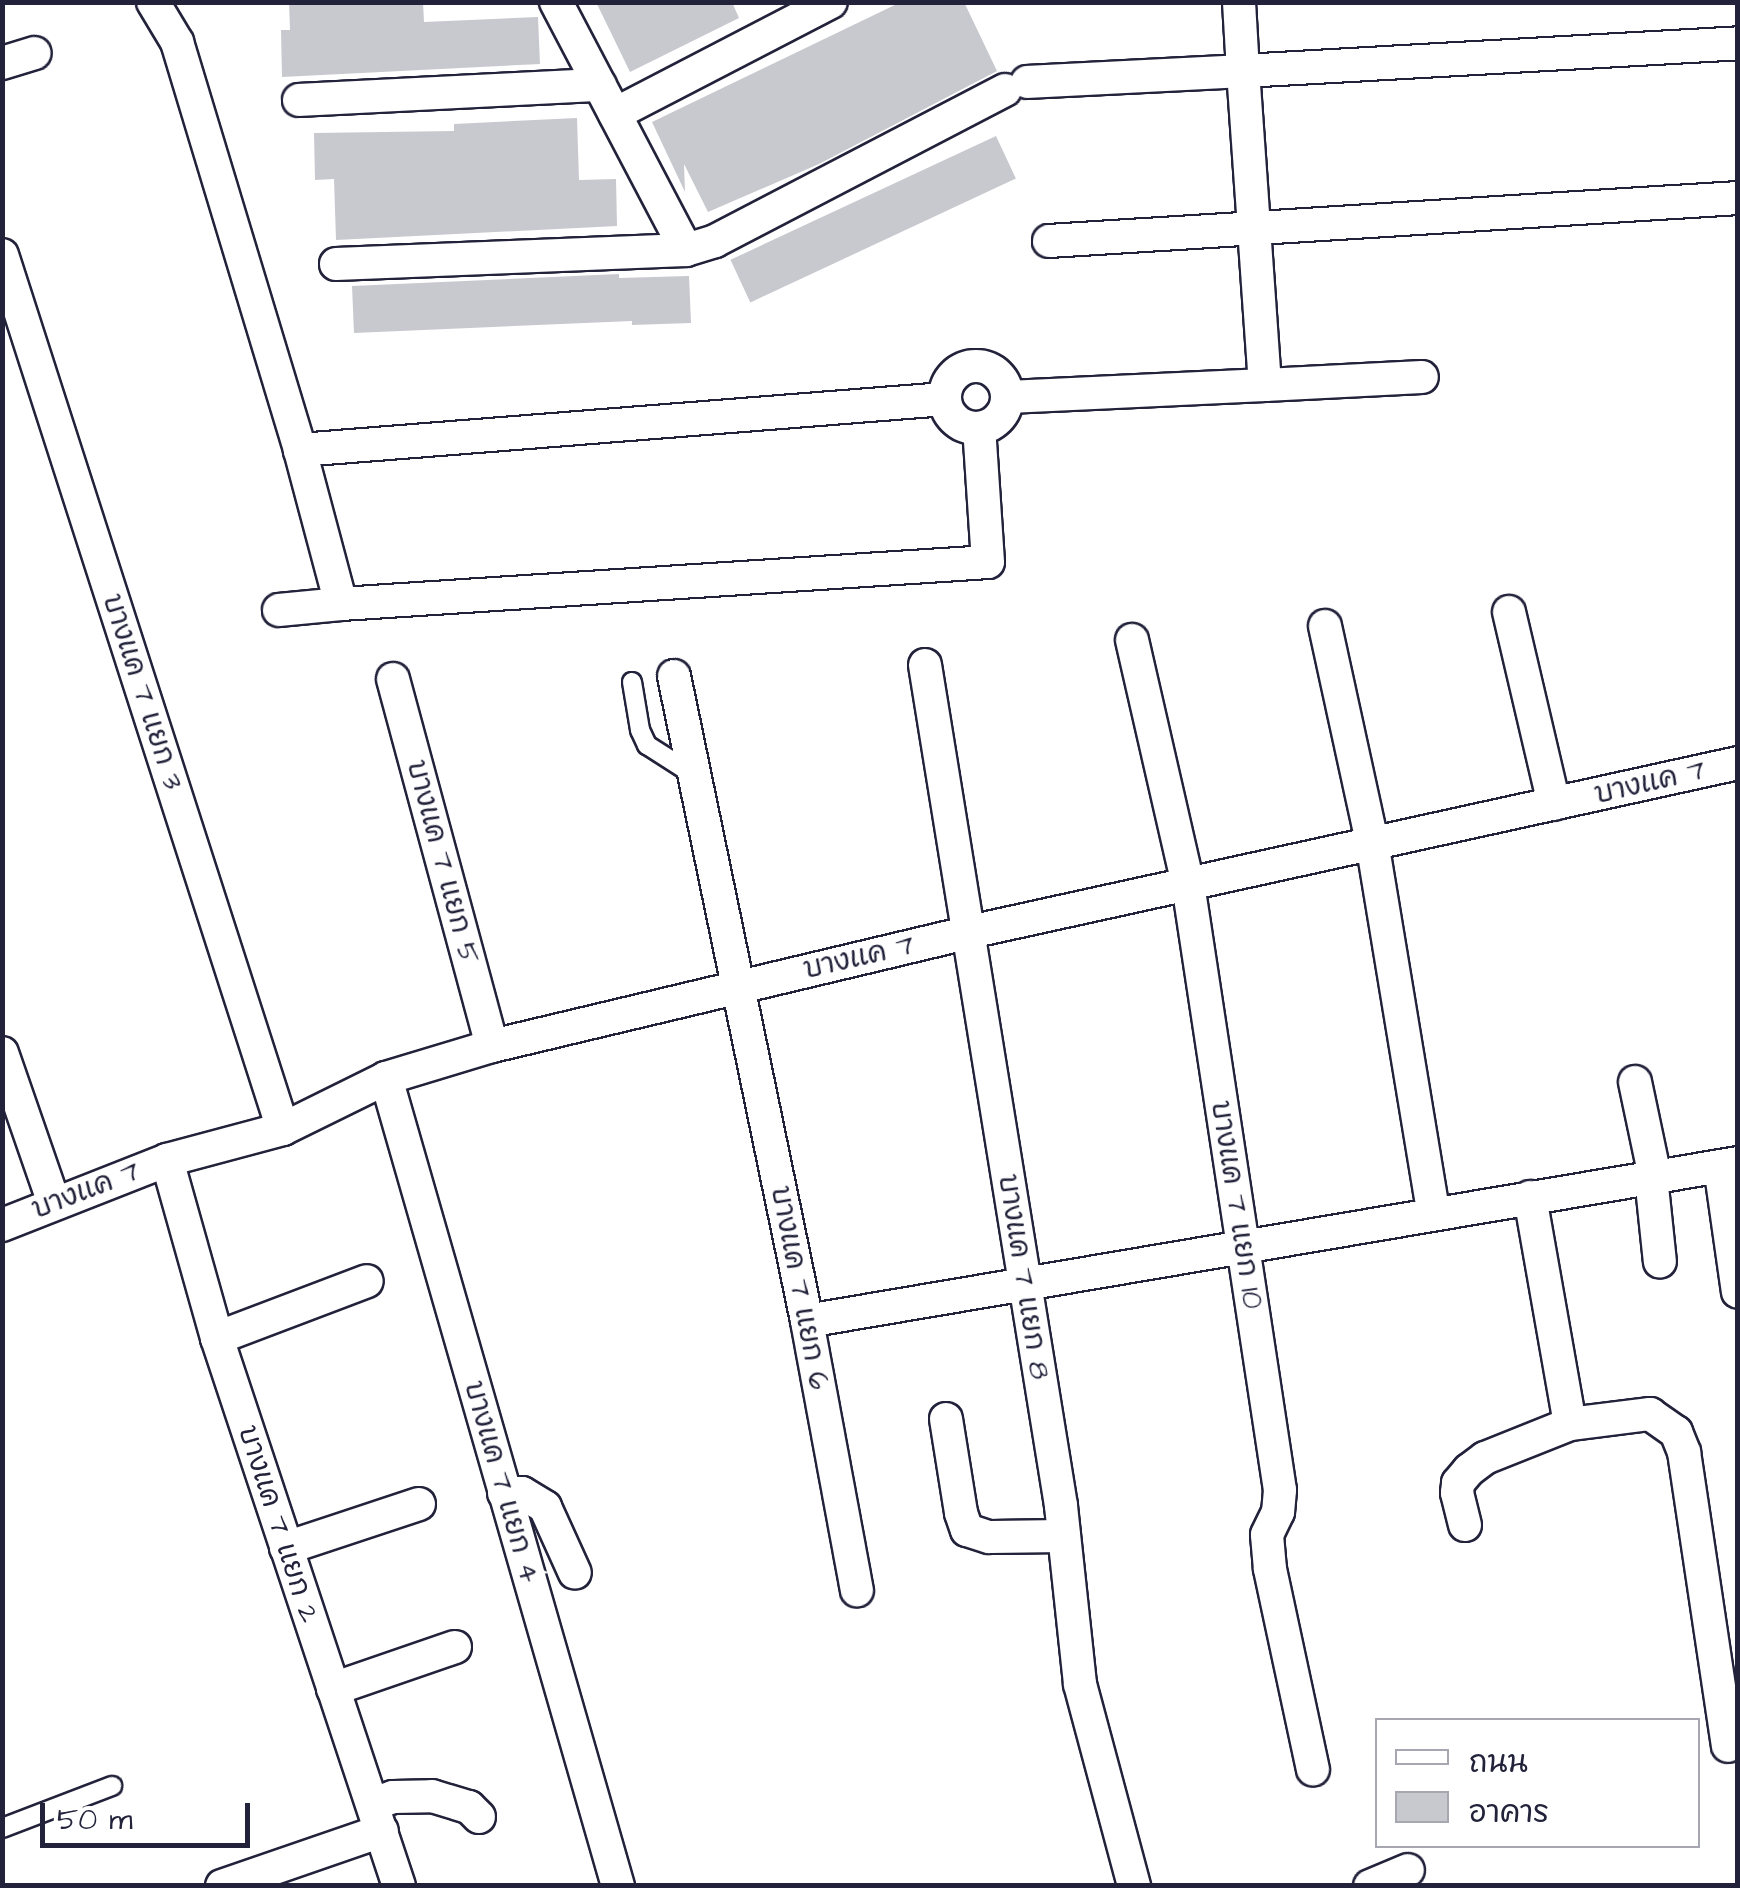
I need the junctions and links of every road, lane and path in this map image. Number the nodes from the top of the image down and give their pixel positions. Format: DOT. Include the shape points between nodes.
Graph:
graph roads {
  1 [pos="153,2"];
  2 [pos="177,2"];
  3 [pos="556,2"];
  4 [pos="831,2"];
  5 [pos="1239,2"];
  6 [pos="177,42"];
  7 [pos="1738,43"];
  8 [pos="35,52"];
  9 [pos="2,63"];
  10 [pos="1244,71"];
  11 [pos="607,99"];
  12 [pos="299,100"];
  13 [pos="1738,198"];
  14 [pos="1252,228"];
  15 [pos="1049,240"];
  16 [pos="686,250"];
  17 [pos="2,254"];
  18 [pos="336,264"];
  19 [pos="1422,377"];
  20 [pos="1265,385"];
  21 [pos="1008,397"];
  22 [pos="945,400"];
  23 [pos="979,428"];
  24 [pos="300,450"];
  25 [pos="341,604"];
  26 [pos="279,610"];
  27 [pos="1508,612"];
  28 [pos="1325,626"];
  29 [pos="1132,640"];
  30 [pos="925,665"];
  31 [pos="674,676"];
  32 [pos="393,679"];
  33 [pos="632,682"];
  34 [pos="1738,763"];
  35 [pos="695,776"];
  36 [pos="1554,804"];
  37 [pos="1372,842"];
  38 [pos="1188,884"];
  39 [pos="965,933"];
  40 [pos="738,986"];
  41 [pos="492,1046"];
  42 [pos="2,1052"];
  43 [pos="386,1078"];
  44 [pos="1635,1082"];
  45 [pos="283,1129"];
  46 [pos="167,1160"];
  47 [pos="1729,1164"];
  48 [pos="1653,1177"];
  49 [pos="1530,1196"];
  50 [pos="54,1204"];
  51 [pos="1433,1212"];
  52 [pos="1733,1222"];
  53 [pos="2,1225"];
  54 [pos="1242,1248"];
  55 [pos="1660,1262"];
  56 [pos="367,1281"];
  57 [pos="1026,1286"];
  58 [pos="1738,1292"];
  59 [pos="807,1322"];
  60 [pos="217,1338"];
  61 [pos="946,1419"];
  62 [pos="1570,1424"];
  63 [pos="504,1493"];
  64 [pos="419,1504"];
  65 [pos="1464,1525"];
  66 [pos="1064,1536"];
  67 [pos="286,1548"];
  68 [pos="575,1572"];
  69 [pos="857,1590"];
  70 [pos="455,1647"];
  71 [pos="333,1689"];
  72 [pos="1728,1746"];
  73 [pos="1313,1770"];
  74 [pos="112,1786"];
  75 [pos="377,1817"];
  76 [pos="479,1817"];
  77 [pos="2,1828"];
  78 [pos="1408,1870"];
  79 [pos="222,1886"];
  80 [pos="399,1886"];
  81 [pos="618,1886"];
  82 [pos="1134,1886"];
  83 [pos="1370,1886"];
  1 -- 6 [label="street"];
  2 -- 6 [label="street"];
  3 -- 11 [label="street"];
  4 -- 11 [label="street"];
  5 -- 10 [label="street"];
  6 -- 24 [label="street"];
  7 -- 10 [label="street"];
  8 -- 9 [label="street"];
  10 -- 14 [label="street"];
  10 -- 16 [label="street" via="1016,86"];
  11 -- 12 [label="street"];
  11 -- 16 [label="street"];
  13 -- 14 [label="street"];
  14 -- 15 [label="street"];
  14 -- 20 [label="street"];
  16 -- 18 [label="street"];
  17 -- 45 [label="street, บางแค 7 แยก 3"];
  19 -- 20 [label="street"];
  20 -- 21 [label="street"];
  21 -- 22 [label="street" via="994,370 975,366 949,380"];
  21 -- 23 [label="street" via="996,421"];
  22 -- 23 [label="street" via="960,424"];
  22 -- 24 [label="street"];
  23 -- 25 [label="street" via="988,562"];
  24 -- 25 [label="street"];
  25 -- 26 [label="street"];
  27 -- 36 [label="street"];
  28 -- 37 [label="street"];
  29 -- 38 [label="street, บางแค 7 แยก 10"];
  30 -- 39 [label="street, บางแค 7 แยก 8"];
  31 -- 35 [label="street, บางแค 7 แยก 6"];
  32 -- 41 [label="street, บางแค 7 แยก 5"];
  33 -- 35 [label="lane" via="648,745"];
  34 -- 36 [label="street, บางแค 7"];
  35 -- 40 [label="street, บางแค 7 แยก 6"];
  36 -- 37 [label="street, บางแค 7"];
  37 -- 38 [label="street, บางแค 7"];
  37 -- 51 [label="street"];
  38 -- 39 [label="street, บางแค 7"];
  38 -- 54 [label="street, บางแค 7 แยก 10"];
  39 -- 40 [label="street, บางแค 7"];
  39 -- 57 [label="street, บางแค 7 แยก 8"];
  40 -- 41 [label="street, บางแค 7"];
  40 -- 59 [label="street, บางแค 7 แยก 6"];
  41 -- 43 [label="street, บางแค 7"];
  42 -- 50 [label="street"];
  43 -- 45 [label="street, บางแค 7"];
  43 -- 63 [label="street, บางแค 7 แยก 4"];
  44 -- 48 [label="street"];
  45 -- 46 [label="street, บางแค 7"];
  46 -- 50 [label="street, บางแค 7"];
  46 -- 60 [label="street, บางแค 7 แยก 2"];
  47 -- 48 [label="street"];
  47 -- 52 [label="street"];
  48 -- 49 [label="street"];
  48 -- 55 [label="street"];
  49 -- 51 [label="street"];
  49 -- 62 [label="street"];
  50 -- 53 [label="street, บางแค 7"];
  51 -- 54 [label="street"];
  52 -- 58 [label="street"];
  54 -- 57 [label="street"];
  54 -- 73 [label="street, บางแค 7 แยก 10" via="1280,1490 1266,1545"];
  56 -- 60 [label="street"];
  57 -- 59 [label="street"];
  57 -- 66 [label="street, บางแค 7 แยก 8"];
  59 -- 69 [label="street, บางแค 7 แยก 6"];
  60 -- 67 [label="street, บางแค 7 แยก 2"];
  61 -- 66 [label="street" via="968,1530 989,1537"];
  62 -- 65 [label="street" via="1486,1458 1461,1478"];
  62 -- 72 [label="street" via="1635,1412 1676,1432"];
  63 -- 68 [label="street" via="522,1493 545,1507"];
  63 -- 81 [label="street, บางแค 7 แยก 4"];
  64 -- 67 [label="street"];
  66 -- 82 [label="street, บางแค 7 แยก 8" via="1080,1684"];
  67 -- 71 [label="street, บางแค 7 แยก 2"];
  70 -- 71 [label="street"];
  71 -- 75 [label="street, บางแค 7 แยก 2"];
  74 -- 77 [label="lane"];
  75 -- 76 [label="street" via="393,1797 432,1796 469,1806"];
  75 -- 79 [label="street"];
  75 -- 80 [label="street, บางแค 7 แยก 2"];
  78 -- 83 [label="street"];
}
